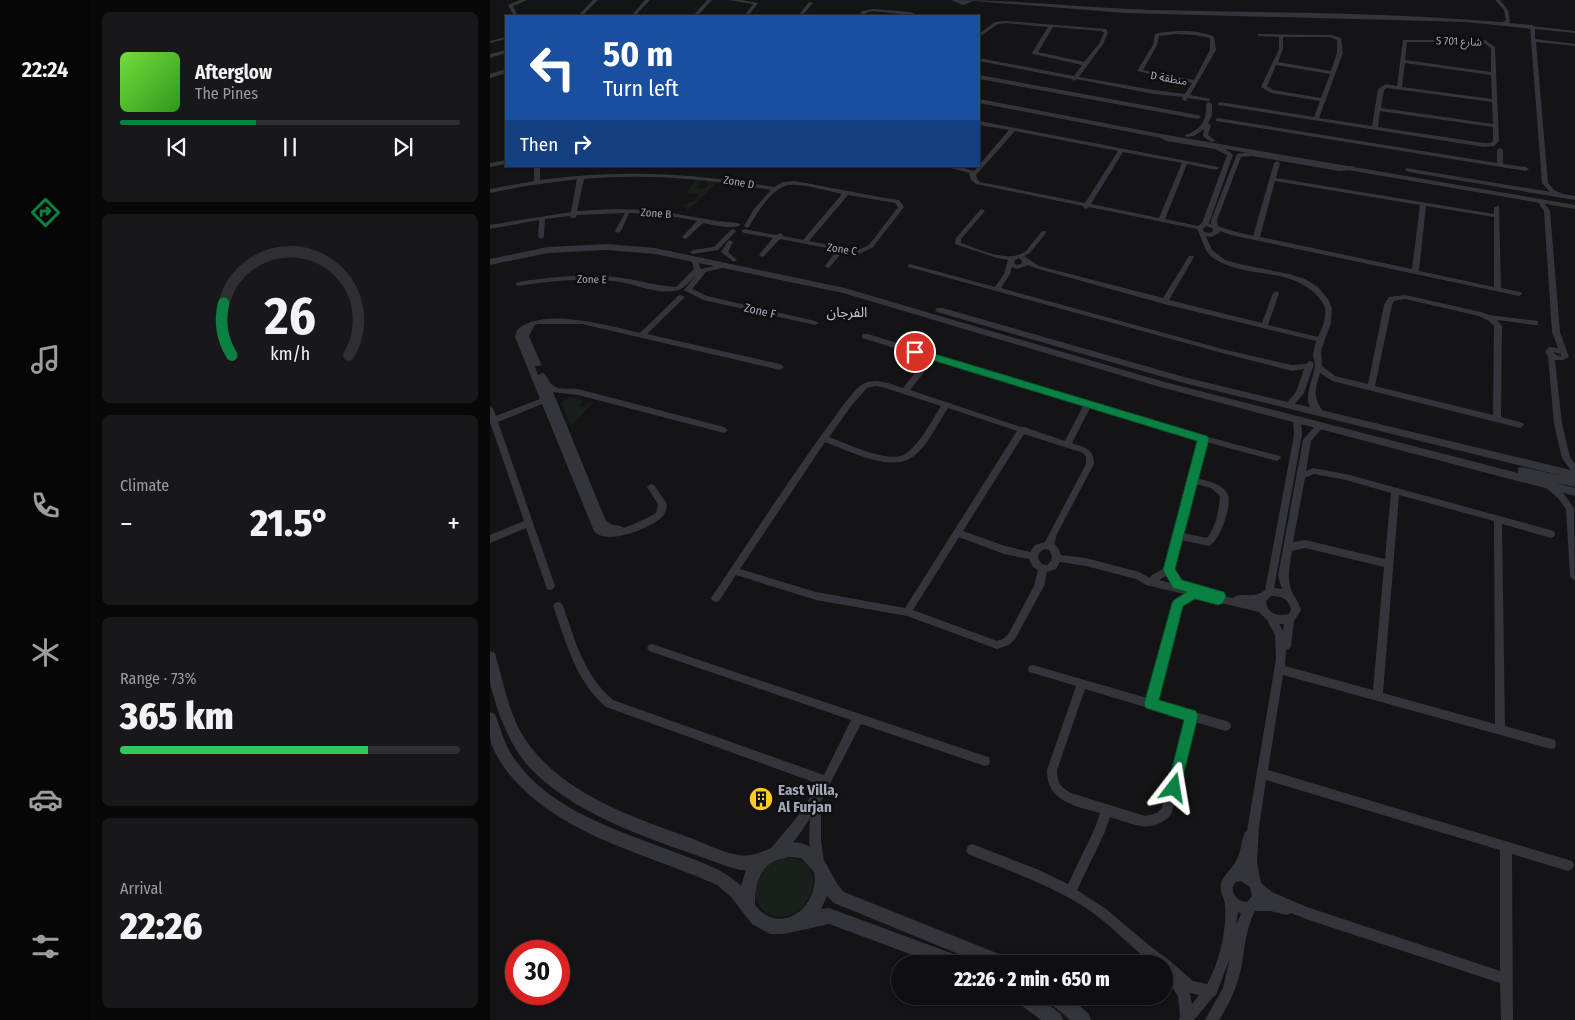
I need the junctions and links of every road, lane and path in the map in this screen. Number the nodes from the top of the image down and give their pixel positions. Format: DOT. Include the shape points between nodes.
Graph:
graph roads {
  1 [pos="525,0"];
  2 [pos="596,0"];
  3 [pos="648,0"];
  4 [pos="710,0"];
  5 [pos="730,0"];
  6 [pos="954,0"];
  7 [pos="975,0"];
  8 [pos="1497,0"];
  9 [pos="811,3"];
  10 [pos="515,15"];
  11 [pos="581,15"];
  12 [pos="634,15"];
  13 [pos="696,15"];
  14 [pos="747,15"];
  15 [pos="801,15"];
  16 [pos="861,15"];
  17 [pos="914,15"];
  18 [pos="1502,24"];
  19 [pos="1052,25"];
  20 [pos="1532,27"];
  21 [pos="1575,32"];
  22 [pos="980,35"];
  23 [pos="1260,35"];
  24 [pos="1281,35"];
  25 [pos="505,39"];
  26 [pos="1533,40"];
  27 [pos="490,43"];
  28 [pos="1575,45"];
  29 [pos="490,50"];
  30 [pos="493,55"];
  31 [pos="980,61"];
  32 [pos="980,61"];
  33 [pos="1402,61"];
  34 [pos="1086,64"];
  35 [pos="1274,64"];
  36 [pos="1014,68"];
  37 [pos="505,70"];
  38 [pos="490,74"];
  39 [pos="1333,74"];
  40 [pos="1494,74"];
  41 [pos="980,77"];
  42 [pos="1075,78"];
  43 [pos="1004,81"];
  44 [pos="1195,82"];
  45 [pos="1399,87"];
  46 [pos="980,97"];
  47 [pos="1177,97"];
  48 [pos="1186,98"];
  49 [pos="1323,100"];
  50 [pos="980,101"];
  51 [pos="1494,101"];
  52 [pos="1208,102"];
  53 [pos="1219,103"];
  54 [pos="1252,108"];
  55 [pos="1378,109"];
  56 [pos="1171,112"];
  57 [pos="1198,116"];
  58 [pos="1317,117"];
  59 [pos="1218,120"];
  60 [pos="980,123"];
  61 [pos="1246,124"];
  62 [pos="1375,126"];
  63 [pos="1495,126"];
  64 [pos="1013,130"];
  65 [pos="1161,136"];
  66 [pos="1187,136"];
  67 [pos="1435,136"];
  68 [pos="1213,140"];
  69 [pos="1496,142"];
  70 [pos="1500,150"];
  71 [pos="1122,151"];
  72 [pos="1432,154"];
  73 [pos="1312,160"];
  74 [pos="505,162"];
  75 [pos="1185,163"];
  76 [pos="1277,163"];
  77 [pos="490,165"];
  78 [pos="1500,165"];
  79 [pos="1226,166"];
  80 [pos="537,167"];
  81 [pos="952,167"];
  82 [pos="1234,167"];
  83 [pos="1216,168"];
  84 [pos="1354,168"];
  85 [pos="1526,169"];
  86 [pos="974,174"];
  87 [pos="581,177"];
  88 [pos="1273,179"];
  89 [pos="537,182"];
  90 [pos="784,184"];
  91 [pos="776,189"];
  92 [pos="490,191"];
  93 [pos="847,192"];
  94 [pos="1563,196"];
  95 [pos="885,200"];
  96 [pos="1575,200"];
  97 [pos="1540,202"];
  98 [pos="1423,204"];
  99 [pos="1556,204"];
  100 [pos="1086,207"];
  101 [pos="1497,207"];
  102 [pos="1575,207"];
  103 [pos="982,211"];
  104 [pos="1547,211"];
  105 [pos="627,214"];
  106 [pos="573,215"];
  107 [pos="753,215"];
  108 [pos="1497,216"];
  109 [pos="542,220"];
  110 [pos="1161,221"];
  111 [pos="701,222"];
  112 [pos="490,228"];
  113 [pos="736,228"];
  114 [pos="1202,228"];
  115 [pos="745,229"];
  116 [pos="1215,230"];
  117 [pos="618,231"];
  118 [pos="1044,232"];
  119 [pos="779,236"];
  120 [pos="541,237"];
  121 [pos="685,237"];
  122 [pos="1256,238"];
  123 [pos="806,241"];
  124 [pos="1205,241"];
  125 [pos="842,248"];
  126 [pos="1028,252"];
  127 [pos="690,254"];
  128 [pos="762,255"];
  129 [pos="490,256"];
  130 [pos="1191,257"];
  131 [pos="1013,260"];
  132 [pos="1025,260"];
  133 [pos="490,262"];
  134 [pos="731,263"];
  135 [pos="828,266"];
  136 [pos="910,266"];
  137 [pos="1019,267"];
  138 [pos="1037,267"];
  139 [pos="1415,272"];
  140 [pos="1006,274"];
  141 [pos="518,284"];
  142 [pos="996,290"];
  143 [pos="1498,290"];
  144 [pos="672,291"];
  145 [pos="685,293"];
  146 [pos="1276,293"];
  147 [pos="1519,294"];
  148 [pos="1164,302"];
  149 [pos="1488,317"];
  150 [pos="537,323"];
  151 [pos="815,323"];
  152 [pos="1535,323"];
  153 [pos="1264,327"];
  154 [pos="640,334"];
  155 [pos="865,336"];
  156 [pos="1322,340"];
  157 [pos="1558,354"];
  158 [pos="932,357"];
  159 [pos="1316,357"];
  160 [pos="1574,357"];
  161 [pos="1309,366"];
  162 [pos="780,367"];
  163 [pos="1318,367"];
  164 [pos="1292,368"];
  165 [pos="1332,378"];
  166 [pos="1304,381"];
  167 [pos="1313,384"];
  168 [pos="546,386"];
  169 [pos="1371,388"];
  170 [pos="574,391"];
  171 [pos="905,391"];
  172 [pos="548,399"];
  173 [pos="946,404"];
  174 [pos="1088,405"];
  175 [pos="1245,406"];
  176 [pos="1289,406"];
  177 [pos="549,409"];
  178 [pos="490,410"];
  179 [pos="1320,413"];
  180 [pos="1296,420"];
  181 [pos="1497,420"];
  182 [pos="494,422"];
  183 [pos="1520,425"];
  184 [pos="1320,426"];
  185 [pos="1023,429"];
  186 [pos="724,430"];
  187 [pos="823,438"];
  188 [pos="1203,439"];
  189 [pos="1068,443"];
  190 [pos="1296,449"];
  191 [pos="1305,453"];
  192 [pos="1277,458"];
  193 [pos="1566,458"];
  194 [pos="1555,470"];
  195 [pos="1575,470"];
  196 [pos="1575,475"];
  197 [pos="1301,476"];
  198 [pos="1346,477"];
  199 [pos="1192,480"];
  200 [pos="1575,483"];
  201 [pos="1548,486"];
  202 [pos="651,487"];
  203 [pos="1396,491"];
  204 [pos="1575,492"];
  205 [pos="657,496"];
  206 [pos="1572,505"];
  207 [pos="1498,520"];
  208 [pos="528,521"];
  209 [pos="1291,531"];
  210 [pos="490,533"];
  211 [pos="957,533"];
  212 [pos="1551,534"];
  213 [pos="1178,536"];
  214 [pos="490,539"];
  215 [pos="1048,547"];
  216 [pos="1288,549"];
  217 [pos="1333,550"];
  218 [pos="1033,556"];
  219 [pos="1058,558"];
  220 [pos="1389,564"];
  221 [pos="1043,568"];
  222 [pos="1169,570"];
  223 [pos="734,571"];
  224 [pos="1139,576"];
  225 [pos="1575,576"];
  226 [pos="1155,578"];
  227 [pos="550,586"];
  228 [pos="1174,586"];
  229 [pos="1194,593"];
  230 [pos="1266,594"];
  231 [pos="1288,595"];
  232 [pos="716,598"];
  233 [pos="1219,598"];
  234 [pos="1178,603"];
  235 [pos="558,606"];
  236 [pos="1262,609"];
  237 [pos="908,612"];
  238 [pos="1271,618"];
  239 [pos="1289,619"];
  240 [pos="652,648"];
  241 [pos="490,657"];
  242 [pos="1280,664"];
  243 [pos="1033,669"];
  244 [pos="1082,683"];
  245 [pos="1378,696"];
  246 [pos="1151,704"];
  247 [pos="1192,716"];
  248 [pos="490,718"];
  249 [pos="858,718"];
  250 [pos="1226,726"];
  251 [pos="1500,730"];
  252 [pos="493,735"];
  253 [pos="1551,744"];
  254 [pos="985,761"];
  255 [pos="1262,773"];
  256 [pos="826,780"];
  257 [pos="816,801"];
  258 [pos="1107,810"];
  259 [pos="1253,827"];
  260 [pos="1506,846"];
  261 [pos="972,850"];
  262 [pos="769,856"];
  263 [pos="1568,866"];
  264 [pos="820,870"];
  265 [pos="1233,876"];
  266 [pos="1256,885"];
  267 [pos="1070,892"];
  268 [pos="1231,902"];
  269 [pos="748,904"];
  270 [pos="1252,906"];
  271 [pos="1306,913"];
  272 [pos="791,925"];
  273 [pos="935,955"];
  274 [pos="980,955"];
  275 [pos="1153,955"];
  276 [pos="1173,972"];
  277 [pos="1173,980"];
  278 [pos="1506,980"];
  279 [pos="1212,991"];
  280 [pos="1035,1005"];
  281 [pos="1066,1005"];
  282 [pos="1217,1017"];
  283 [pos="1186,1019"];
  284 [pos="1055,1020"];
  285 [pos="1083,1020"];
  286 [pos="1507,1020"];
  1 -- 10 [label="street" via="510,5"];
  2 -- 11 [label="street"];
  3 -- 12 [label="street"];
  4 -- 13 [label="street"];
  5 -- 14 [label="street" via="756,3"];
  6 -- 7 [label="street" via="961,3"];
  7 -- 18 [label="street" via="1137,12 1466,20"];
  8 -- 18 [label="street" via="1507,13 1508,21"];
  9 -- 15 [label="street"];
  16 -- 17 [label="street" via="873,10"];
  18 -- 20 [label="street"];
  19 -- 22 [label="street" via="1003,22"];
  19 -- 34 [label="street" via="1035,53"];
  19 -- 34 [label="street" via="1105,32 1101,44"];
  20 -- 21 [label="street"];
  20 -- 26 [label="street"];
  23 -- 24 [label="street"];
  24 -- 35 [label="street" via="1281,47"];
  24 -- 39 [label="street" via="1338,38 1341,50"];
  25 -- 27 [label="street"];
  26 -- 28 [label="street"];
  26 -- 94 [label="street" via="1546,183 1552,191"];
  29 -- 30 [label="street"];
  31 -- 36 [label="street"];
  32 -- 42 [label="street"];
  33 -- 40 [label="street"];
  33 -- 40 [label="street, S 701 شارع" via="1407,40 1483,41 1493,46"];
  33 -- 45 [label="street, S 701 شارع"];
  34 -- 42 [label="street"];
  35 -- 39 [label="street"];
  35 -- 49 [label="street" via="1263,86 1266,89"];
  36 -- 42 [label="street"];
  36 -- 43 [label="street"];
  37 -- 38 [label="street"];
  39 -- 49 [label="street"];
  40 -- 51 [label="street, S 701 شارع"];
  41 -- 43 [label="street"];
  42 -- 47 [label="street"];
  42 -- 48 [label="street"];
  43 -- 56 [label="street" via="1058,88"];
  44 -- 44 [label="street, D منطقة" via="1213,50 1212,37 1204,34 1157,35 1140,72"];
  44 -- 48 [label="street, D منطقة"];
  45 -- 51 [label="street"];
  45 -- 55 [label="street" via="1382,89"];
  46 -- 66 [label="street"];
  47 -- 48 [label="street"];
  47 -- 56 [label="street"];
  48 -- 52 [label="street"];
  49 -- 58 [label="street"];
  50 -- 65 [label="street"];
  51 -- 63 [label="street, S 701 شارع"];
  52 -- 53 [label="street"];
  52 -- 66 [label="street" via="1210,109 1202,130"];
  53 -- 54 [label="street"];
  53 -- 58 [label="street"];
  53 -- 68 [label="street" via="1205,132"];
  54 -- 58 [label="street"];
  54 -- 61 [label="street"];
  55 -- 62 [label="street"];
  55 -- 63 [label="street"];
  56 -- 57 [label="street"];
  58 -- 62 [label="street"];
  59 -- 61 [label="street"];
  60 -- 64 [label="street"];
  61 -- 72 [label="street"];
  62 -- 67 [label="street"];
  63 -- 69 [label="street, S 701 شارع"];
  64 -- 71 [label="street"];
  64 -- 86 [label="street"];
  65 -- 73 [label="street"];
  65 -- 79 [label="street" via="1224,150 1230,155"];
  66 -- 68 [label="street"];
  67 -- 69 [label="street" via="1488,145"];
  67 -- 72 [label="street"];
  68 -- 94 [label="street"];
  70 -- 78 [label="street"];
  71 -- 75 [label="street"];
  71 -- 100 [label="street"];
  72 -- 78 [label="street"];
  73 -- 84 [label="street"];
  73 -- 96 [label="street"];
  74 -- 77 [label="street"];
  75 -- 83 [label="street"];
  75 -- 110 [label="street"];
  76 -- 88 [label="street"];
  78 -- 85 [label="street"];
  79 -- 82 [label="street"];
  79 -- 114 [label="street"];
  80 -- 89 [label="street"];
  81 -- 86 [label="street"];
  82 -- 84 [label="street" via="1238,156 1246,154 1339,169"];
  82 -- 116 [label="street" via="1214,220"];
  84 -- 97 [label="street"];
  86 -- 100 [label="street" via="978,183"];
  87 -- 89 [label="street, Zone D"];
  87 -- 91 [label="street, Zone D" via="686,175"];
  87 -- 106 [label="street"];
  88 -- 98 [label="street"];
  88 -- 122 [label="street"];
  89 -- 92 [label="street, Zone D"];
  90 -- 91 [label="street, Zone D"];
  90 -- 93 [label="street"];
  91 -- 107 [label="street, Zone D"];
  93 -- 95 [label="street"];
  93 -- 123 [label="street"];
  94 -- 96 [label="street"];
  95 -- 125 [label="street, Zone C" via="897,205 895,214 872,244 859,252"];
  97 -- 99 [label="street"];
  97 -- 104 [label="street"];
  98 -- 108 [label="street"];
  98 -- 139 [label="street"];
  99 -- 102 [label="street"];
  99 -- 104 [label="street"];
  100 -- 110 [label="street"];
  101 -- 108 [label="street"];
  103 -- 131 [label="street" via="957,243 964,248"];
  104 -- 157 [label="street"];
  105 -- 106 [label="street, Zone B"];
  105 -- 111 [label="street, Zone B"];
  105 -- 117 [label="street"];
  106 -- 109 [label="street"];
  106 -- 112 [label="street"];
  106 -- 113 [label="street, Zone B" via="656,212"];
  107 -- 113 [label="street"];
  107 -- 115 [label="street"];
  108 -- 143 [label="street"];
  109 -- 112 [label="street"];
  109 -- 120 [label="street"];
  110 -- 114 [label="street"];
  111 -- 113 [label="street, Zone B"];
  111 -- 121 [label="street"];
  113 -- 115 [label="street, Zone C"];
  113 -- 127 [label="street" via="716,249"];
  114 -- 116 [label="street"];
  114 -- 116 [label="street"];
  114 -- 124 [label="street"];
  115 -- 119 [label="street, Zone C"];
  115 -- 134 [label="street" via="724,250"];
  116 -- 122 [label="street"];
  116 -- 124 [label="street"];
  118 -- 126 [label="street"];
  119 -- 123 [label="street, Zone C"];
  119 -- 128 [label="street"];
  122 -- 139 [label="street"];
  123 -- 125 [label="street, Zone C"];
  124 -- 156 [label="street" via="1209,251 1221,260 1290,277 1316,290 1329,308"];
  125 -- 135 [label="street"];
  126 -- 131 [label="street"];
  126 -- 132 [label="street"];
  127 -- 129 [label="street" via="649,243 602,240 541,245"];
  127 -- 133 [label="street" via="591,247 548,250"];
  127 -- 134 [label="street"];
  127 -- 144 [label="street" via="698,269"];
  130 -- 148 [label="street"];
  131 -- 132 [label="street"];
  131 -- 137 [label="street"];
  131 -- 140 [label="street"];
  132 -- 137 [label="street" via="1025,264"];
  132 -- 138 [label="street"];
  134 -- 145 [label="street" via="704,270"];
  134 -- 175 [label="street" via="846,291"];
  134 -- 176 [label="street" via="855,286 1166,376"];
  136 -- 142 [label="street"];
  137 -- 138 [label="street"];
  137 -- 140 [label="street"];
  138 -- 148 [label="street"];
  139 -- 143 [label="street"];
  140 -- 142 [label="street"];
  141 -- 144 [label="street, Zone E" via="589,278 628,281"];
  142 -- 164 [label="street"];
  143 -- 147 [label="street"];
  144 -- 145 [label="street, Zone F"];
  144 -- 154 [label="street"];
  145 -- 151 [label="street, Zone F"];
  145 -- 154 [label="street"];
  146 -- 153 [label="street"];
  148 -- 153 [label="street"];
  149 -- 152 [label="street"];
  149 -- 169 [label="street" via="1405,297 1392,299 1388,305"];
  149 -- 181 [label="street" via="1498,326"];
  150 -- 154 [label="street" via="576,322"];
  150 -- 168 [label="street" via="527,330 525,336"];
  150 -- 172 [label="street" via="523,327 518,334"];
  153 -- 156 [label="street"];
  154 -- 162 [label="street"];
  155 -- 158 [label="street"];
  156 -- 159 [label="street"];
  157 -- 160 [label="street"];
  157 -- 193 [label="street" via="1554,372 1557,419"];
  158 -- 171 [label="street"];
  158 -- 174 [label="street"];
  159 -- 161 [label="street"];
  159 -- 163 [label="street"];
  161 -- 164 [label="street"];
  161 -- 166 [label="street"];
  163 -- 165 [label="street"];
  163 -- 167 [label="street"];
  164 -- 166 [label="street"];
  165 -- 167 [label="street"];
  165 -- 169 [label="street"];
  166 -- 167 [label="street"];
  166 -- 176 [label="street" via="1299,395"];
  167 -- 179 [label="street" via="1310,399"];
  168 -- 170 [label="street" via="554,390"];
  168 -- 172 [label="street"];
  169 -- 181 [label="street"];
  170 -- 172 [label="street"];
  170 -- 186 [label="street"];
  171 -- 173 [label="street"];
  171 -- 187 [label="street" via="879,383 864,386"];
  172 -- 177 [label="street"];
  172 -- 182 [label="street"];
  172 -- 205 [label="street" via="604,526 620,529 648,517 658,506"];
  173 -- 185 [label="street"];
  173 -- 187 [label="street" via="911,453 898,461 886,460"];
  174 -- 188 [label="street"];
  174 -- 189 [label="street"];
  175 -- 180 [label="street"];
  175 -- 200 [label="street" via="1293,413"];
  176 -- 179 [label="street"];
  177 -- 182 [label="street" via="533,410"];
  177 -- 205 [label="street" via="600,533 618,534 655,517 664,506"];
  178 -- 182 [label="street"];
  179 -- 194 [label="street"];
  180 -- 184 [label="street"];
  180 -- 190 [label="street"];
  181 -- 183 [label="street"];
  182 -- 208 [label="street"];
  184 -- 191 [label="street" via="1308,437"];
  184 -- 201 [label="street"];
  185 -- 189 [label="street"];
  185 -- 211 [label="street"];
  187 -- 223 [label="street"];
  188 -- 192 [label="street"];
  188 -- 199 [label="street"];
  189 -- 215 [label="street" via="1086,450 1090,464"];
  190 -- 191 [label="street"];
  190 -- 230 [label="street"];
  191 -- 197 [label="street"];
  191 -- 198 [label="street" via="1314,467"];
  193 -- 194 [label="street"];
  193 -- 195 [label="street"];
  194 -- 196 [label="street"];
  197 -- 198 [label="street" via="1314,471"];
  197 -- 209 [label="street"];
  198 -- 203 [label="street"];
  199 -- 213 [label="street"];
  199 -- 213 [label="street" via="1214,486 1224,496 1218,527 1215,538 1209,542"];
  201 -- 204 [label="street"];
  201 -- 206 [label="street"];
  202 -- 205 [label="street"];
  203 -- 207 [label="street"];
  203 -- 220 [label="street"];
  206 -- 225 [label="street"];
  207 -- 212 [label="street"];
  207 -- 251 [label="street"];
  208 -- 210 [label="street"];
  208 -- 214 [label="street"];
  208 -- 227 [label="street"];
  209 -- 216 [label="street"];
  209 -- 217 [label="street" via="1301,540"];
  211 -- 218 [label="street" via="1004,550"];
  211 -- 237 [label="street"];
  213 -- 222 [label="street"];
  215 -- 218 [label="street" via="1040,548"];
  215 -- 219 [label="street" via="1055,550"];
  216 -- 217 [label="street" via="1300,544"];
  216 -- 231 [label="street" via="1283,580"];
  217 -- 220 [label="street"];
  218 -- 221 [label="street" via="1034,562"];
  219 -- 221 [label="street" via="1053,566"];
  219 -- 224 [label="street"];
  220 -- 245 [label="street"];
  221 -- 237 [label="street" via="1039,586 1017,628 1002,644 988,643"];
  222 -- 226 [label="street"];
  222 -- 228 [label="street"];
  223 -- 232 [label="street"];
  223 -- 237 [label="street" via="816,596"];
  224 -- 226 [label="street"];
  224 -- 228 [label="street" via="1146,581"];
  226 -- 228 [label="street"];
  228 -- 229 [label="street"];
  228 -- 233 [label="street"];
  228 -- 234 [label="street"];
  229 -- 233 [label="street"];
  229 -- 234 [label="street"];
  230 -- 231 [label="street" via="1281,592"];
  230 -- 233 [label="street" via="1245,600"];
  230 -- 236 [label="street" via="1260,603"];
  231 -- 239 [label="street" via="1296,606 1295,614"];
  233 -- 236 [label="street"];
  234 -- 246 [label="street"];
  235 -- 256 [label="street" via="585,679 610,704"];
  236 -- 238 [label="street"];
  238 -- 239 [label="street"];
  238 -- 242 [label="street" via="1280,635"];
  239 -- 242 [label="street" via="1285,653"];
  240 -- 249 [label="street"];
  241 -- 262 [label="street" via="502,701 520,744 535,764 554,780 607,812 726,859 740,863"];
  242 -- 245 [label="street"];
  242 -- 255 [label="street"];
  243 -- 244 [label="street"];
  244 -- 246 [label="street"];
  244 -- 258 [label="street" via="1052,770 1052,781 1063,795"];
  245 -- 251 [label="street"];
  246 -- 247 [label="street"];
  247 -- 250 [label="street"];
  247 -- 258 [label="street" via="1164,815 1145,822"];
  248 -- 252 [label="street"];
  249 -- 254 [label="street"];
  249 -- 256 [label="street"];
  251 -- 253 [label="street"];
  252 -- 269 [label="street" via="506,759 522,778 555,806 592,826 723,881"];
  255 -- 259 [label="street"];
  255 -- 260 [label="street"];
  256 -- 257 [label="street"];
  257 -- 262 [label="street" via="794,833"];
  257 -- 264 [label="street" via="815,840"];
  258 -- 267 [label="street"];
  259 -- 265 [label="street" via="1242,863"];
  259 -- 266 [label="street" via="1251,862"];
  260 -- 263 [label="street"];
  260 -- 278 [label="street"];
  261 -- 267 [label="street"];
  262 -- 264 [label="street" via="797,850 810,856"];
  262 -- 269 [label="street" via="749,880"];
  264 -- 272 [label="street" via="821,891 813,908"];
  264 -- 274 [label="street" via="832,892 850,903"];
  265 -- 266 [label="street" via="1247,876"];
  265 -- 268 [label="street" via="1226,888"];
  266 -- 270 [label="street" via="1258,897"];
  266 -- 271 [label="street" via="1268,896"];
  267 -- 275 [label="street" via="1112,920"];
  268 -- 270 [label="street" via="1242,908"];
  268 -- 279 [label="street" via="1232,917 1225,960"];
  269 -- 272 [label="street" via="752,914 769,926"];
  270 -- 271 [label="street" via="1270,905"];
  270 -- 282 [label="street" via="1242,926 1231,984"];
  271 -- 278 [label="street"];
  272 -- 273 [label="street" via="818,916 829,916"];
  276 -- 279 [label="street" via="1190,987"];
  277 -- 283 [label="street" via="1184,994"];
  278 -- 286 [label="street"];
  279 -- 283 [label="street"];
  280 -- 284 [label="street"];
  281 -- 285 [label="street"];
}
